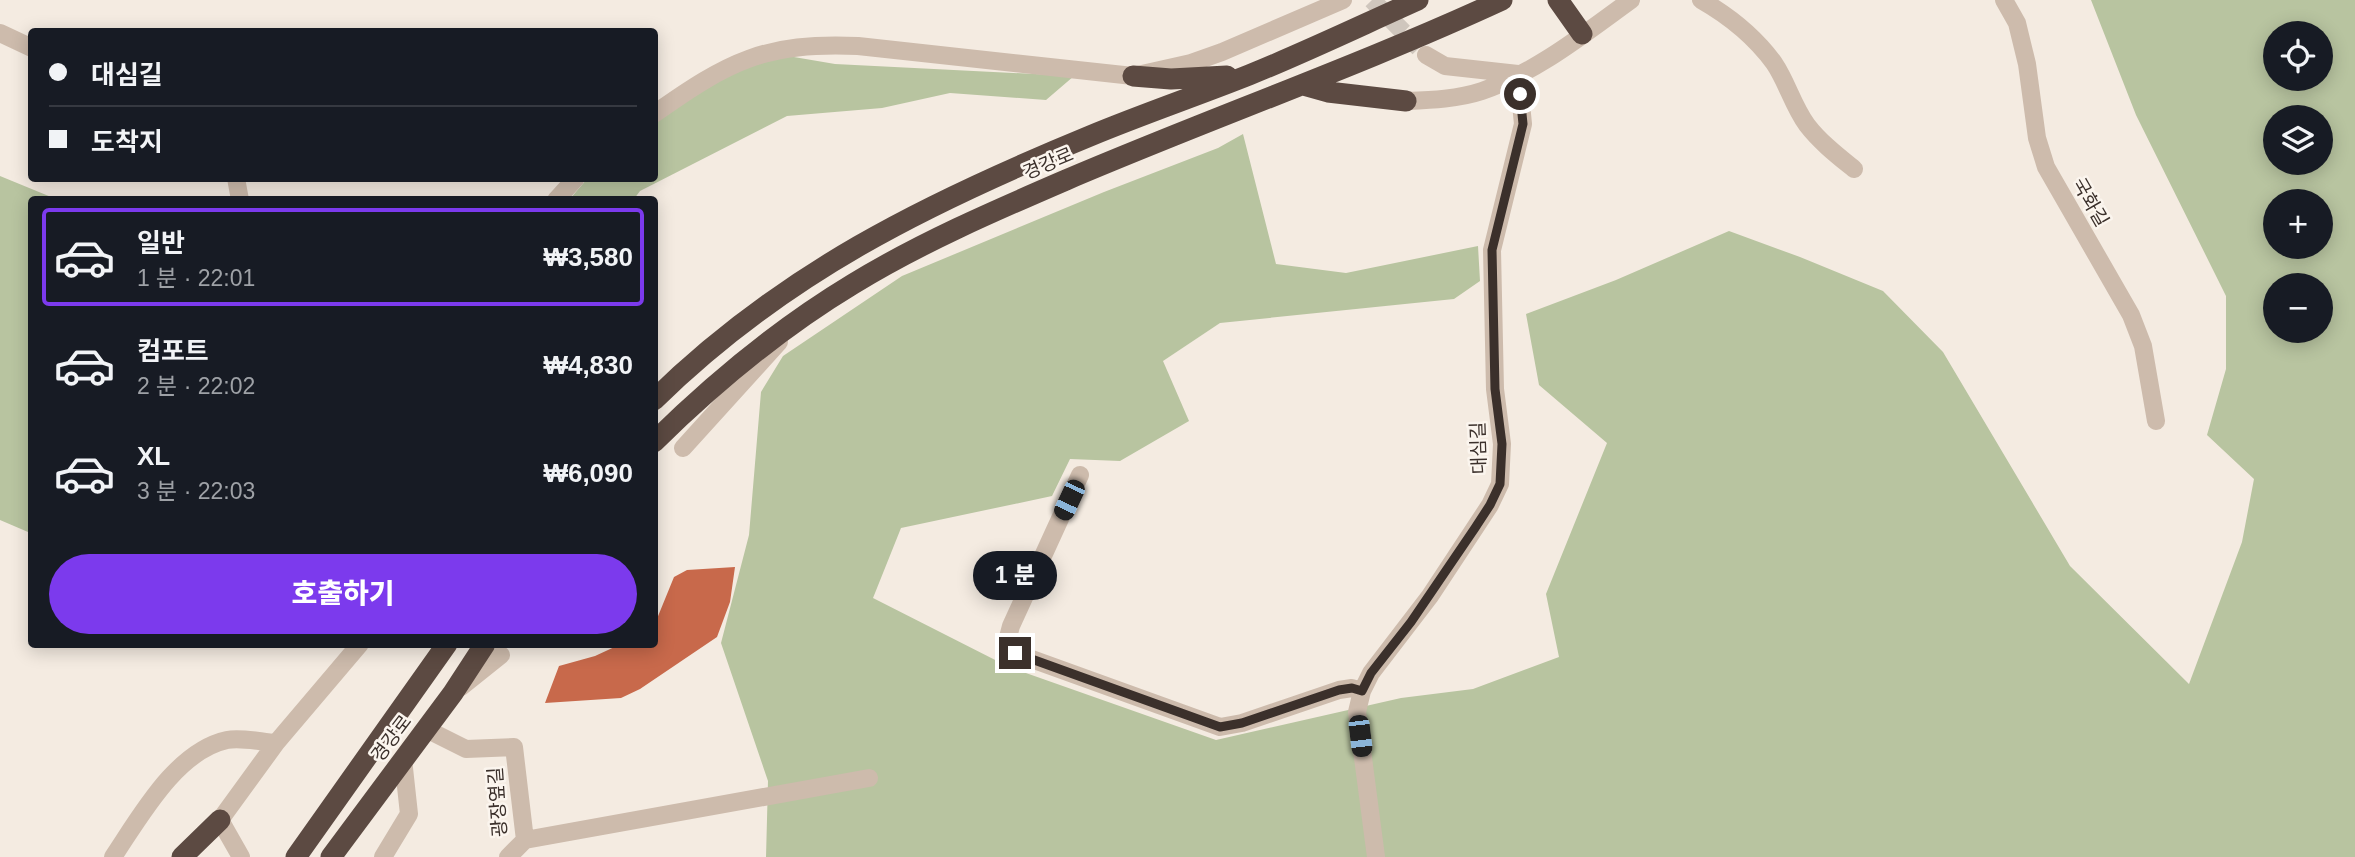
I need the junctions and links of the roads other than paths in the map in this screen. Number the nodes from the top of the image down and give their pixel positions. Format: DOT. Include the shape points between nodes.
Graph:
graph roads {
  1 [pos="1343,0"];
  2 [pos="1418,0"];
  3 [pos="1502,0"];
  4 [pos="1558,0"];
  5 [pos="1631,0"];
  6 [pos="1701,0"];
  7 [pos="2004,0"];
  8 [pos="0,33"];
  9 [pos="1582,34"];
  10 [pos="28,46"];
  11 [pos="1426,55"];
  12 [pos="1250,74"];
  13 [pos="1518,74"];
  14 [pos="1133,76"];
  15 [pos="1303,85"];
  16 [pos="1406,101"];
  17 [pos="658,111"];
  18 [pos="1854,169"];
  19 [pos="572,182"];
  20 [pos="560,196"];
  21 [pos="800,319"];
  22 [pos="658,396"];
  23 [pos="2156,421"];
  24 [pos="658,438"];
  25 [pos="683,448"];
  26 [pos="1080,475"];
  27 [pos="357,648"];
  28 [pos="444,648"];
  29 [pos="493,649"];
  30 [pos="1362,691"];
  31 [pos="426,729"];
  32 [pos="275,743"];
  33 [pos="403,759"];
  34 [pos="869,778"];
  35 [pos="220,820"];
  36 [pos="525,840"];
  37 [pos="113,857"];
  38 [pos="182,857"];
  39 [pos="242,857"];
  40 [pos="296,857"];
  41 [pos="331,857"];
  42 [pos="383,857"];
  43 [pos="508,857"];
  44 [pos="1376,857"];
  1 -- 14 [label="street" via="1222,52"];
  2 -- 12 [label="highway, 경강로"];
  3 -- 15 [label="highway, 경강로"];
  4 -- 9 [label="highway"];
  5 -- 9 [label="street"];
  6 -- 18 [label="street" via="1727,15 1751,38 1773,63 1807,125"];
  7 -- 23 [label="street, 국화길" via="2017,23 2046,167 2132,315 2143,346"];
  8 -- 10 [label="street"];
  9 -- 13 [label="street" via="1551,58"];
  11 -- 13 [label="street" via="1445,66"];
  12 -- 14 [label="highway" via="1171,79"];
  12 -- 22 [label="highway, 경강로" via="1092,135 893,226 837,257 730,332"];
  13 -- 16 [label="street" via="1481,91"];
  13 -- 30 [label="street, 대심길" via="1523,124 1492,250 1500,484 1475,528"];
  14 -- 17 [label="street" via="818,44 752,56 722,69"];
  15 -- 16 [label="highway"];
  15 -- 21 [label="highway, 경강로" via="969,223 852,284"];
  19 -- 20 [label="street"];
  21 -- 24 [label="highway, 경강로" via="744,359"];
  21 -- 25 [label="street"];
  26 -- 30 [label="street" via="1011,626 1007,641 1015,653 1220,727 1339,690"];
  27 -- 32 [label="street"];
  28 -- 40 [label="highway, 경강로"];
  29 -- 31 [label="highway, 경강로"];
  30 -- 44 [label="street, 대심길" via="1357,712"];
  31 -- 33 [label="highway, 경강로"];
  31 -- 36 [label="street, 광장옆길" via="466,749 514,747"];
  32 -- 35 [label="street"];
  32 -- 37 [label="street" via="228,740 186,761 167,780"];
  33 -- 41 [label="highway, 경강로"];
  33 -- 42 [label="street" via="409,814"];
  34 -- 36 [label="street"];
  35 -- 38 [label="highway"];
  35 -- 39 [label="street"];
  36 -- 43 [label="street, 광장옆길"];
}
